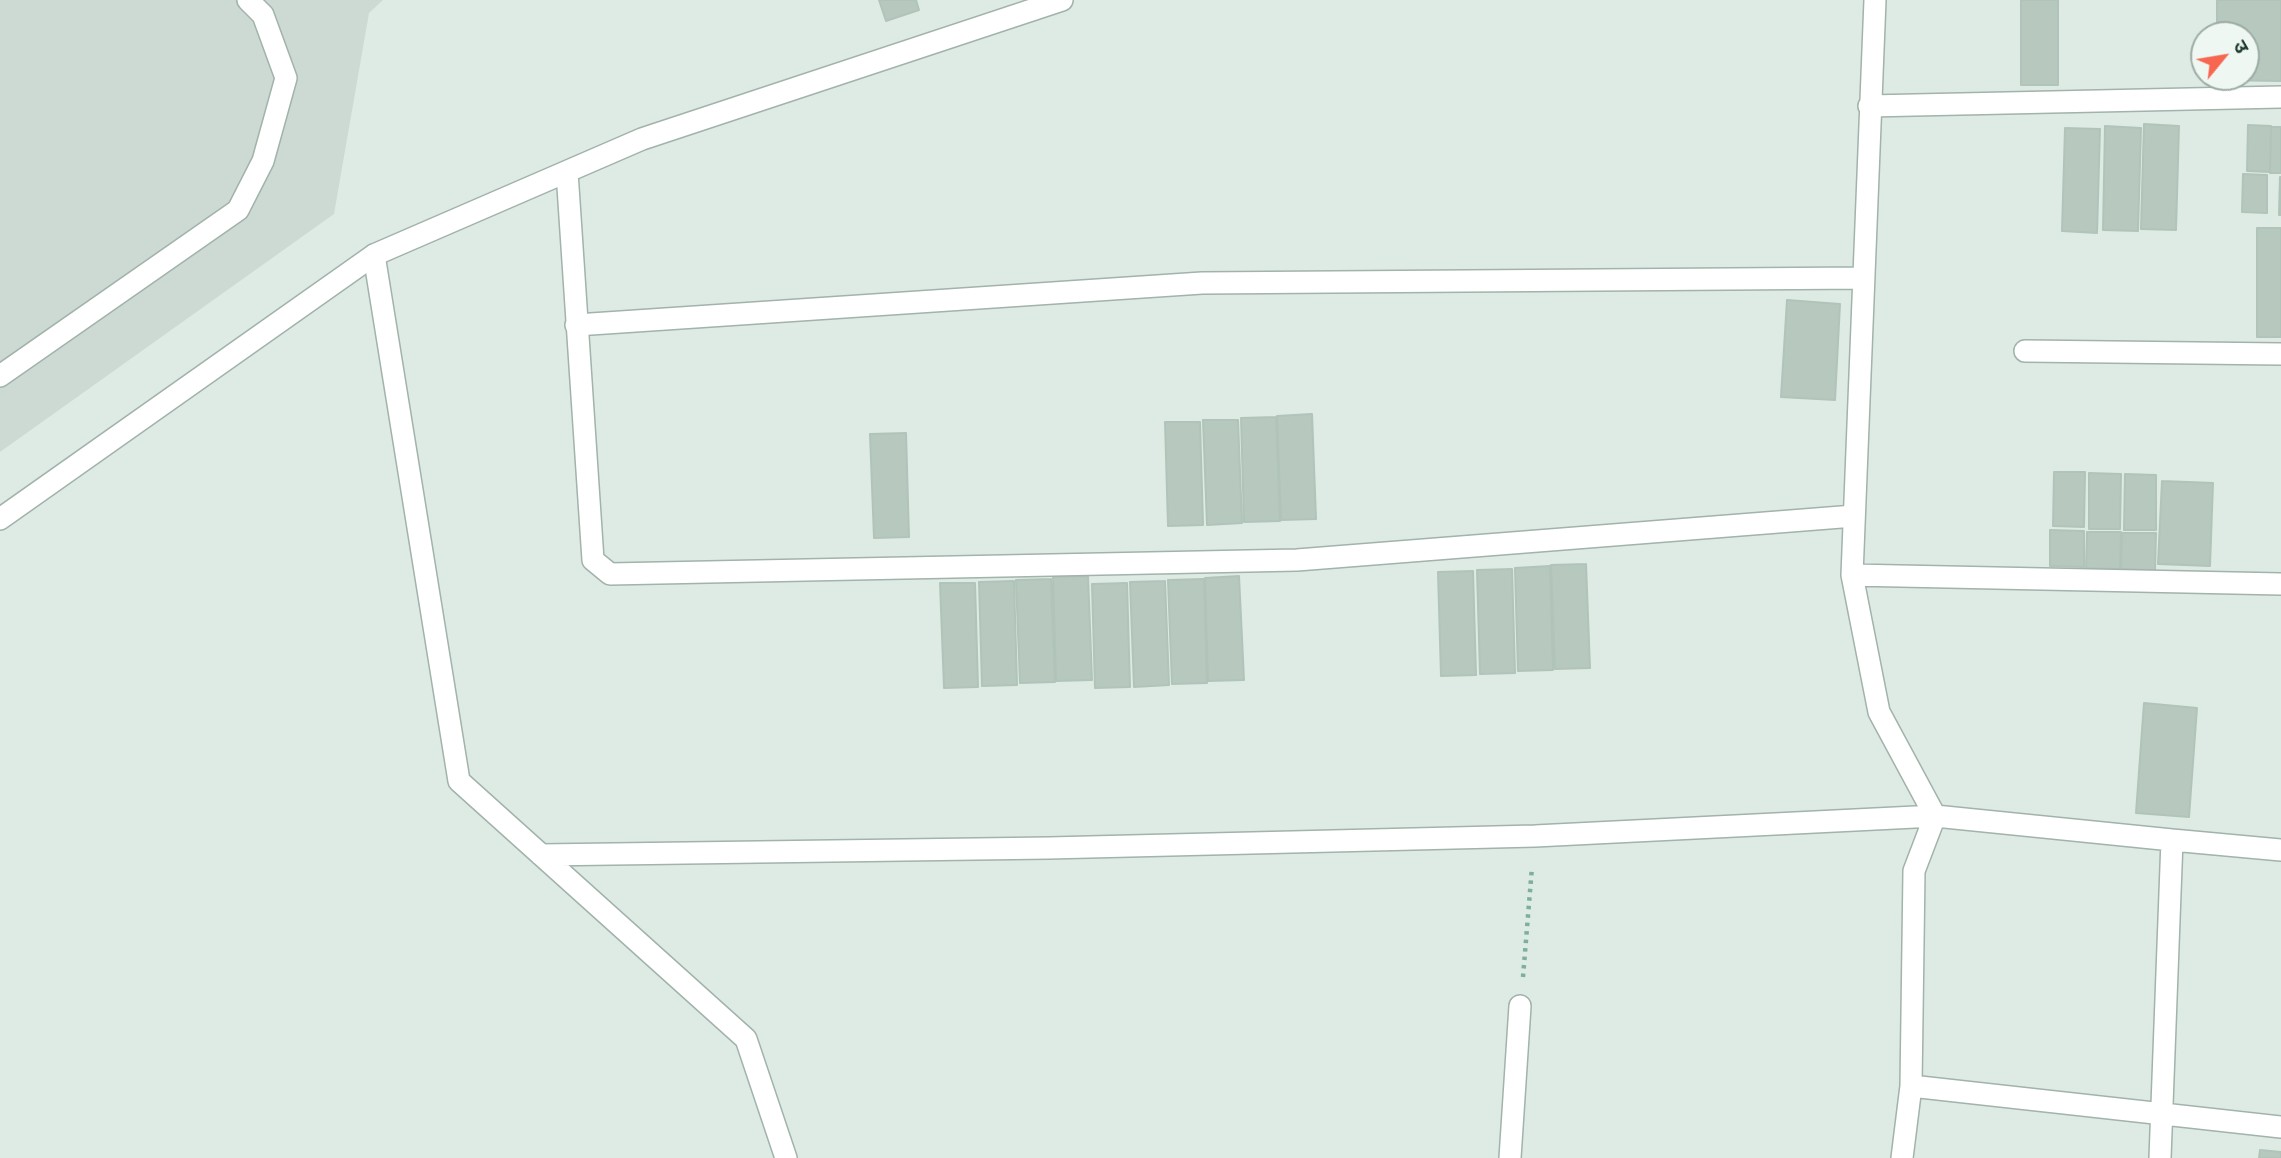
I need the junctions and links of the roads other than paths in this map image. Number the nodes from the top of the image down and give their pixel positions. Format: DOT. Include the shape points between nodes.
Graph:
graph roads {
  1 [pos="248,0"];
  2 [pos="1062,0"];
  3 [pos="1875,0"];
  4 [pos="2281,97"];
  5 [pos="1869,106"];
  6 [pos="567,173"];
  7 [pos="374,255"];
  8 [pos="1863,278"];
  9 [pos="576,325"];
  10 [pos="2025,351"];
  11 [pos="2281,354"];
  12 [pos="0,376"];
  13 [pos="1854,516"];
  14 [pos="0,519"];
  15 [pos="1852,575"];
  16 [pos="2281,584"];
  17 [pos="1935,816"];
  18 [pos="2172,840"];
  19 [pos="2281,850"];
  20 [pos="541,855"];
  21 [pos="1520,1006"];
  22 [pos="1911,1086"];
  23 [pos="2162,1113"];
  24 [pos="2281,1127"];
  25 [pos="786,1158"];
  26 [pos="1510,1158"];
  27 [pos="1902,1158"];
  28 [pos="2160,1158"];
  1 -- 12 [label="street" via="263,15 286,78 263,160 238,210"];
  2 -- 6 [label="street" via="642,139"];
  3 -- 5 [label="street"];
  4 -- 5 [label="street"];
  5 -- 8 [label="street"];
  6 -- 7 [label="street"];
  6 -- 9 [label="street"];
  7 -- 14 [label="street"];
  7 -- 20 [label="street" via="459,781"];
  8 -- 9 [label="street" via="1202,283"];
  8 -- 13 [label="street"];
  9 -- 13 [label="street" via="593,560 610,574 1297,560"];
  10 -- 11 [label="street"];
  13 -- 15 [label="street"];
  15 -- 16 [label="street"];
  15 -- 17 [label="street" via="1879,712"];
  17 -- 18 [label="street"];
  17 -- 20 [label="street" via="1535,836"];
  17 -- 22 [label="street" via="1914,871"];
  18 -- 19 [label="street"];
  18 -- 23 [label="street"];
  20 -- 25 [label="street" via="746,1040"];
  21 -- 26 [label="street"];
  22 -- 23 [label="street"];
  22 -- 27 [label="street"];
  23 -- 24 [label="street"];
  23 -- 28 [label="street"];
}
